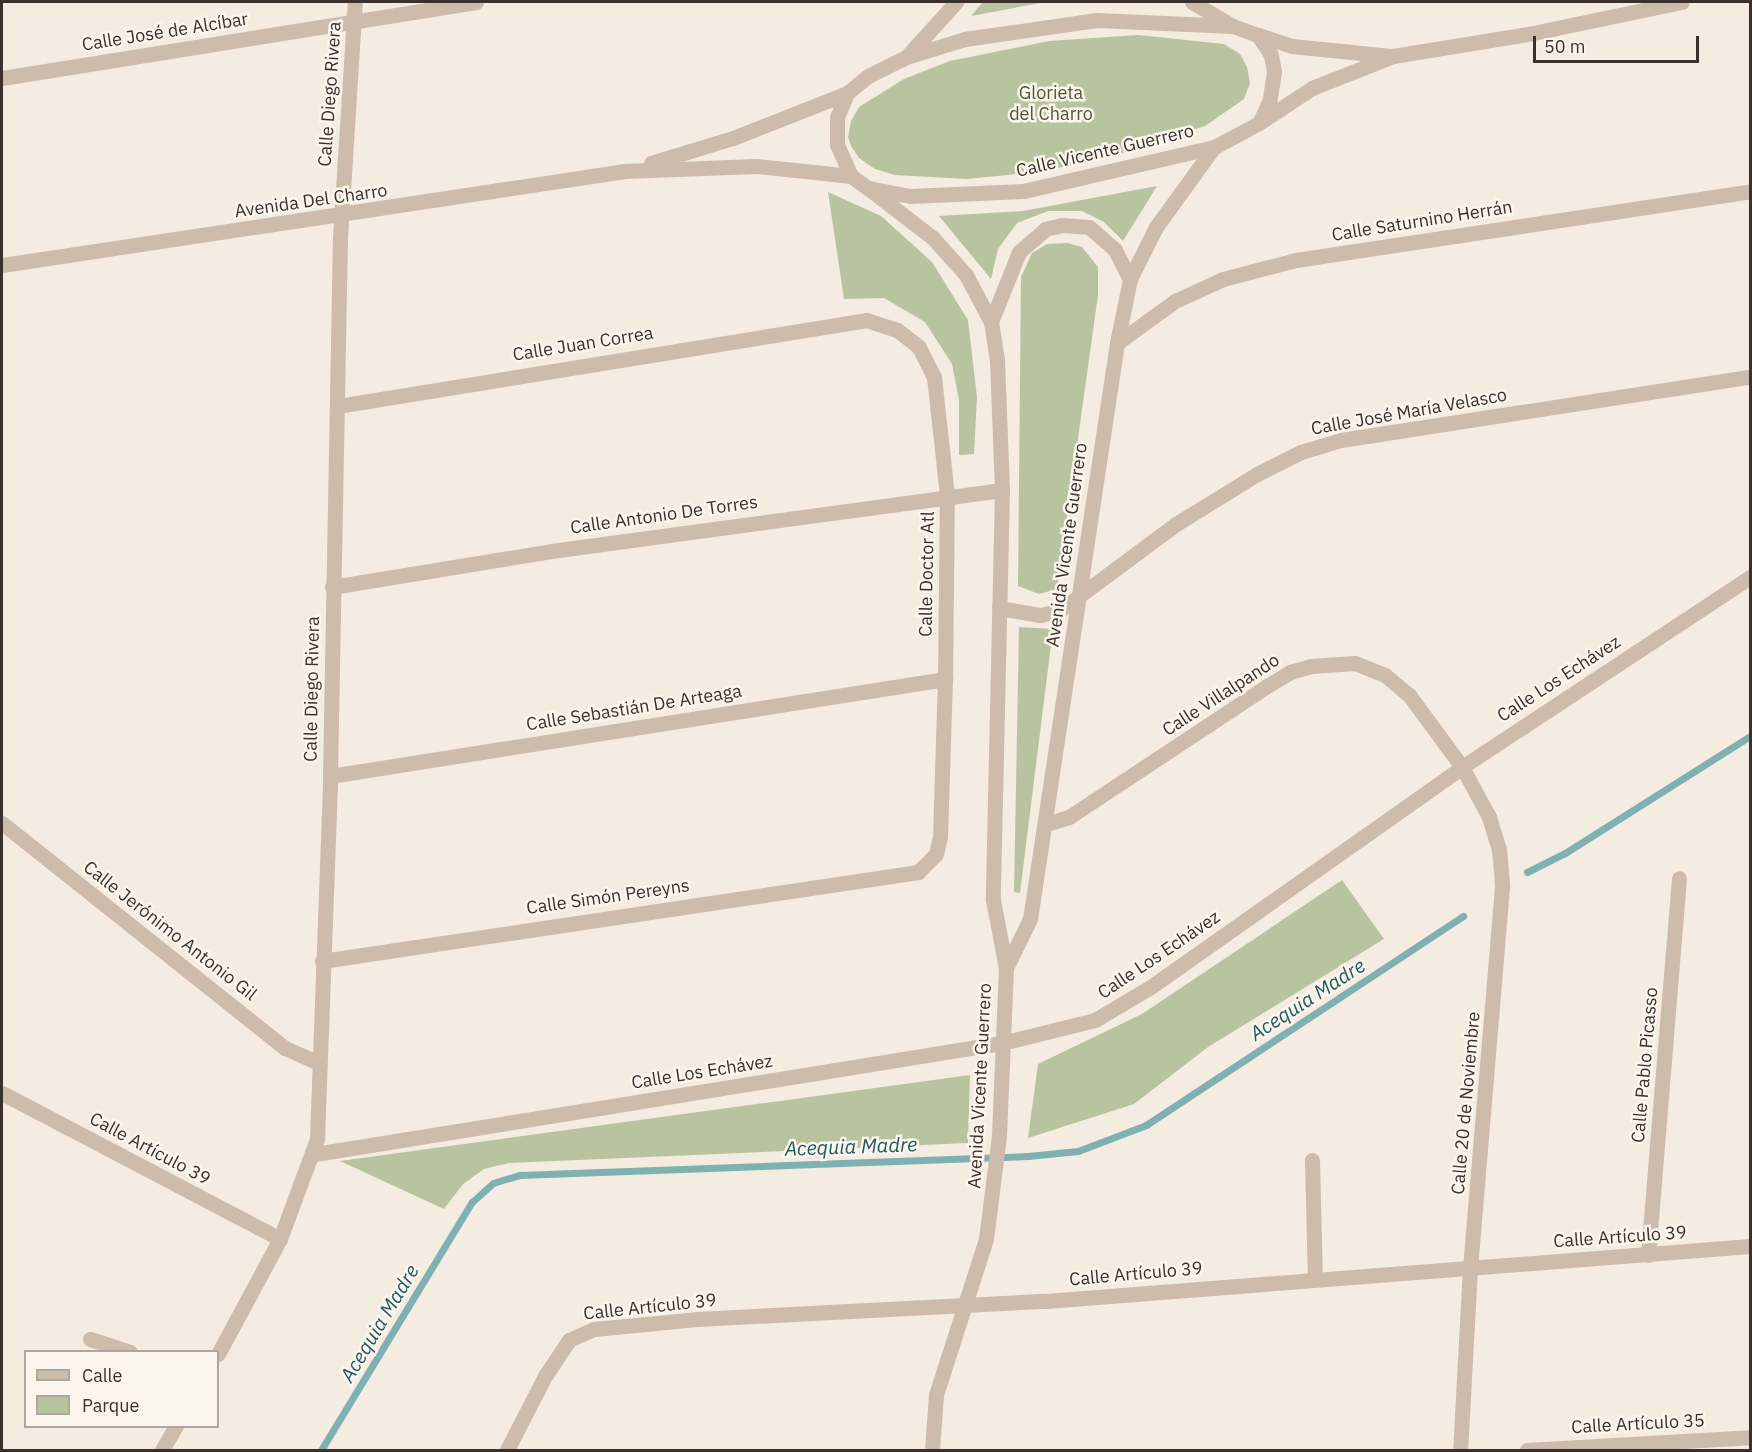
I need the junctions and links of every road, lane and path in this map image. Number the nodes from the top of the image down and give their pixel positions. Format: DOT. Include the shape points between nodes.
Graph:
graph roads {
  1 [pos="355,2"];
  2 [pos="476,2"];
  3 [pos="956,2"];
  4 [pos="1192,2"];
  5 [pos="1682,2"];
  6 [pos="354,22"];
  7 [pos="1233,26"];
  8 [pos="1258,35"];
  9 [pos="1393,56"];
  10 [pos="906,57"];
  11 [pos="2,78"];
  12 [pos="847,93"];
  13 [pos="1259,123"];
  14 [pos="1214,147"];
  15 [pos="625,171"];
  16 [pos="851,176"];
  17 [pos="868,188"];
  18 [pos="1750,191"];
  19 [pos="341,217"];
  20 [pos="2,266"];
  21 [pos="1130,279"];
  22 [pos="991,321"];
  23 [pos="836,325"];
  24 [pos="1117,343"];
  25 [pos="1750,377"];
  26 [pos="337,406"];
  27 [pos="1002,490"];
  28 [pos="947,495"];
  29 [pos="1750,577"];
  30 [pos="332,587"];
  31 [pos="1079,596"];
  32 [pos="999,608"];
  33 [pos="945,679"];
  34 [pos="1462,767"];
  35 [pos="330,776"];
  36 [pos="2,823"];
  37 [pos="1046,824"];
  38 [pos="901,877"];
  39 [pos="1679,878"];
  40 [pos="322,961"];
  41 [pos="1006,968"];
  42 [pos="1002,1043"];
  43 [pos="318,1063"];
  44 [pos="2,1093"];
  45 [pos="315,1154"];
  46 [pos="1312,1160"];
  47 [pos="280,1239"];
  48 [pos="1750,1246"];
  49 [pos="1648,1255"];
  50 [pos="1470,1268"];
  51 [pos="1315,1279"];
  52 [pos="964,1306"];
  53 [pos="90,1339"];
  54 [pos="124,1350"];
  55 [pos="219,1352"];
  56 [pos="175,1428"];
  57 [pos="1750,1437"];
  58 [pos="162,1450"];
  59 [pos="507,1450"];
  60 [pos="932,1450"];
  61 [pos="1460,1450"];
  62 [pos="1527,1450"];
  1 -- 6 [label="street, Calle Diego Rivera"];
  2 -- 6 [label="street, Calle José de Alcíbar"];
  3 -- 10 [label="street"];
  4 -- 7 [label="street"];
  5 -- 9 [label="street" via="1533,33"];
  6 -- 11 [label="street, Calle José de Alcíbar"];
  6 -- 19 [label="street, Calle Diego Rivera"];
  7 -- 8 [label="street"];
  7 -- 10 [label="street" via="1148,20 1052,24 966,39"];
  8 -- 9 [label="street" via="1292,46"];
  8 -- 13 [label="street" via="1271,55 1274,72 1269,102"];
  9 -- 13 [label="street" via="1312,88"];
  10 -- 12 [label="street" via="868,76"];
  12 -- 15 [label="street, Avenida Del Charro" via="733,138"];
  12 -- 16 [label="street" via="836,130 841,159"];
  13 -- 14 [label="street, Calle Vicente Guerrero"];
  14 -- 17 [label="street, Calle Vicente Guerrero" via="1023,191 910,196"];
  14 -- 21 [label="street, Avenida Vicente Guerrero" via="1156,227"];
  15 -- 16 [label="street, Avenida Del Charro" via="744,166"];
  15 -- 19 [label="street, Avenida Del Charro"];
  16 -- 17 [label="street, Calle Vicente Guerrero"];
  17 -- 22 [label="street, Avenida Vicente Guerrero" via="933,238 966,275"];
  18 -- 24 [label="street, Calle Saturnino Herrán" via="1296,260 1223,279 1175,301"];
  19 -- 20 [label="street, Avenida Del Charro"];
  19 -- 26 [label="street, Calle Diego Rivera"];
  21 -- 22 [label="street" via="1115,250 1089,228 1062,225 1045,229 1019,252"];
  21 -- 24 [label="street, Avenida Vicente Guerrero"];
  22 -- 27 [label="street, Avenida Vicente Guerrero" via="997,360"];
  23 -- 26 [label="street, Calle Juan Correa"];
  23 -- 28 [label="street, Calle Doctor Atl" via="867,320 888,326 909,337 927,359 934,378"];
  24 -- 31 [label="street, Avenida Vicente Guerrero"];
  25 -- 31 [label="street, Calle José María Velasco" via="1341,440 1301,452 1176,524"];
  26 -- 30 [label="street, Calle Diego Rivera"];
  27 -- 28 [label="street, Calle Antonio De Torres"];
  27 -- 32 [label="street, Avenida Vicente Guerrero"];
  28 -- 30 [label="street, Calle Antonio De Torres" via="551,551"];
  28 -- 33 [label="street, Calle Doctor Atl"];
  29 -- 34 [label="street, Calle Los Echávez"];
  30 -- 35 [label="street, Calle Diego Rivera"];
  31 -- 32 [label="street, Calle José María Velasco" via="1060,610 1040,615"];
  31 -- 37 [label="street, Avenida Vicente Guerrero"];
  32 -- 41 [label="street, Avenida Vicente Guerrero" via="993,900"];
  33 -- 35 [label="street, Calle Sebastián De Arteaga"];
  33 -- 38 [label="street, Calle Doctor Atl" via="940,837 928,865"];
  34 -- 37 [label="street, Calle Villalpando" via="1408,695 1385,675 1355,663 1311,666 1290,672 1267,686 1069,817"];
  34 -- 42 [label="street, Calle Los Echávez" via="1120,1007 1064,1030"];
  34 -- 50 [label="street, Calle 20 de Noviembre" via="1489,817 1499,849 1502,878 1502,925"];
  35 -- 40 [label="street, Calle Diego Rivera"];
  36 -- 43 [label="street, Calle Jerónimo Antonio Gil" via="285,1048"];
  37 -- 41 [label="street, Avenida Vicente Guerrero" via="1030,919"];
  38 -- 40 [label="street, Calle Simón Pereyns" via="532,927"];
  39 -- 49 [label="street, Calle Pablo Picasso"];
  40 -- 43 [label="street, Calle Diego Rivera"];
  41 -- 42 [label="street, Avenida Vicente Guerrero"];
  42 -- 45 [label="street, Calle Los Echávez"];
  42 -- 52 [label="street, Avenida Vicente Guerrero" via="995,1182 986,1239"];
  43 -- 45 [label="street, Calle Diego Rivera"];
  44 -- 47 [label="street, Calle Artículo 39"];
  45 -- 47 [label="street, Calle Diego Rivera"];
  46 -- 51 [label="street"];
  47 -- 55 [label="street, Calle Diego Rivera"];
  48 -- 49 [label="street, Calle Artículo 39"];
  49 -- 50 [label="street, Calle Artículo 39"];
  50 -- 51 [label="street, Calle Artículo 39"];
  50 -- 61 [label="street, Calle 20 de Noviembre"];
  51 -- 52 [label="street, Calle Artículo 39"];
  52 -- 59 [label="street, Calle Artículo 39" via="697,1319 594,1329 569,1340 545,1376"];
  52 -- 60 [label="street, Avenida Vicente Guerrero" via="936,1395"];
  53 -- 54 [label="street"];
  56 -- 58 [label="street"];
  57 -- 62 [label="street, Calle Artículo 35"];
}
